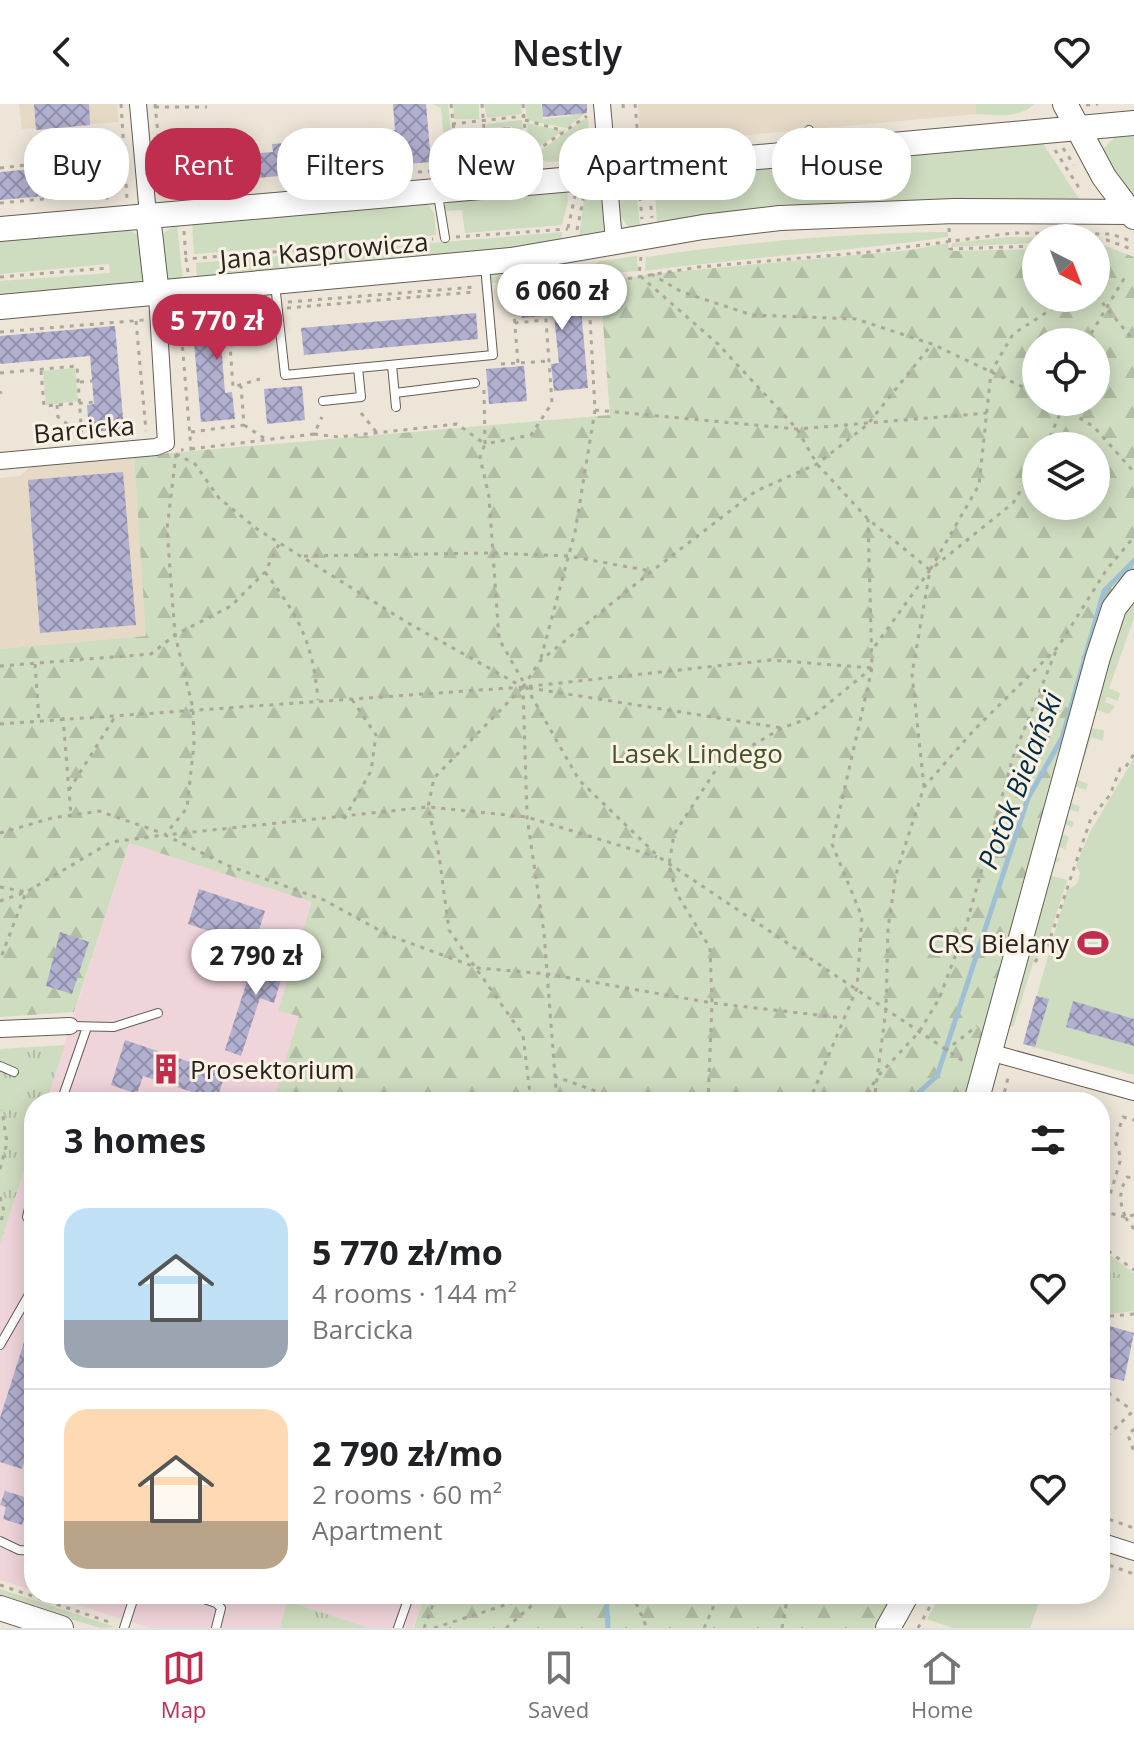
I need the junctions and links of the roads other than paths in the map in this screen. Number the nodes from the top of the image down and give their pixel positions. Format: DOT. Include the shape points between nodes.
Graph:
graph roads {
  1 [pos="138,104"];
  2 [pos="1065,104"];
  3 [pos="1128,104"];
  4 [pos="1134,111"];
  5 [pos="1134,123"];
  6 [pos="1077,129"];
  7 [pos="756,147"];
  8 [pos="429,191"];
  9 [pos="439,200"];
  10 [pos="610,200"];
  11 [pos="1133,213"];
  12 [pos="148,215"];
  13 [pos="0,229"];
  14 [pos="445,238"];
  15 [pos="614,241"];
  16 [pos="486,275"];
  17 [pos="276,294"];
  18 [pos="157,304"];
  19 [pos="0,307"];
  20 [pos="392,365"];
  21 [pos="358,368"];
  22 [pos="475,383"];
  23 [pos="395,393"];
  24 [pos="323,401"];
  25 [pos="396,407"];
  26 [pos="0,461"];
  27 [pos="1134,582"];
  28 [pos="158,1013"];
  29 [pos="79,1026"];
  30 [pos="0,1029"];
  31 [pos="987,1062"];
  32 [pos="0,1066"];
  33 [pos="14,1072"];
  34 [pos="63,1092"];
  35 [pos="979,1092"];
  36 [pos="1134,1092"];
  37 [pos="24,1303"];
  38 [pos="0,1345"];
  39 [pos="0,1541"];
  40 [pos="1110,1544"];
  41 [pos="24,1550"];
  42 [pos="1134,1552"];
  43 [pos="132,1604"];
  44 [pos="217,1604"];
  45 [pos="406,1604"];
  46 [pos="901,1604"];
  47 [pos="0,1608"];
  48 [pos="124,1627"];
  49 [pos="61,1628"];
  50 [pos="216,1628"];
  51 [pos="398,1628"];
  52 [pos="888,1628"];
  1 -- 12 [label="street"];
  2 -- 6 [label="street"];
  3 -- 4 [label="street"];
  5 -- 6 [label="street, Jana Kasprowicza"];
  6 -- 7 [label="street, Jana Kasprowicza"];
  6 -- 11 [label="street" via="1104,177"];
  8 -- 12 [label="street, Jana Kasprowicza"];
  9 -- 14 [label="lane"];
  10 -- 15 [label="street"];
  11 -- 15 [label="street, Jana Kasprowicza" via="954,211 780,218"];
  12 -- 13 [label="street, Jana Kasprowicza"];
  12 -- 18 [label="street"];
  15 -- 16 [label="street, Jana Kasprowicza"];
  16 -- 17 [label="street, Jana Kasprowicza"];
  16 -- 20 [label="lane" via="493,355"];
  17 -- 18 [label="street, Jana Kasprowicza"];
  17 -- 21 [label="lane" via="285,375"];
  18 -- 19 [label="street, Jana Kasprowicza"];
  18 -- 26 [label="street, Barcicka" via="166,443"];
  20 -- 21 [label="lane"];
  20 -- 23 [label="lane"];
  21 -- 24 [label="lane" via="361,397"];
  22 -- 23 [label="lane"];
  23 -- 25 [label="lane"];
  27 -- 31 [label="street" via="1114,608 1102,642"];
  28 -- 29 [label="lane" via="114,1027"];
  29 -- 30 [label="street"];
  29 -- 34 [label="lane"];
  31 -- 35 [label="street"];
  31 -- 36 [label="street"];
  32 -- 33 [label="lane"];
  37 -- 38 [label="lane"];
  39 -- 41 [label="lane"];
  40 -- 42 [label="street"];
  43 -- 48 [label="lane"];
  44 -- 50 [label="lane" via="221,1608"];
  45 -- 51 [label="lane"];
  46 -- 52 [label="street"];
  47 -- 49 [label="street"];
}
